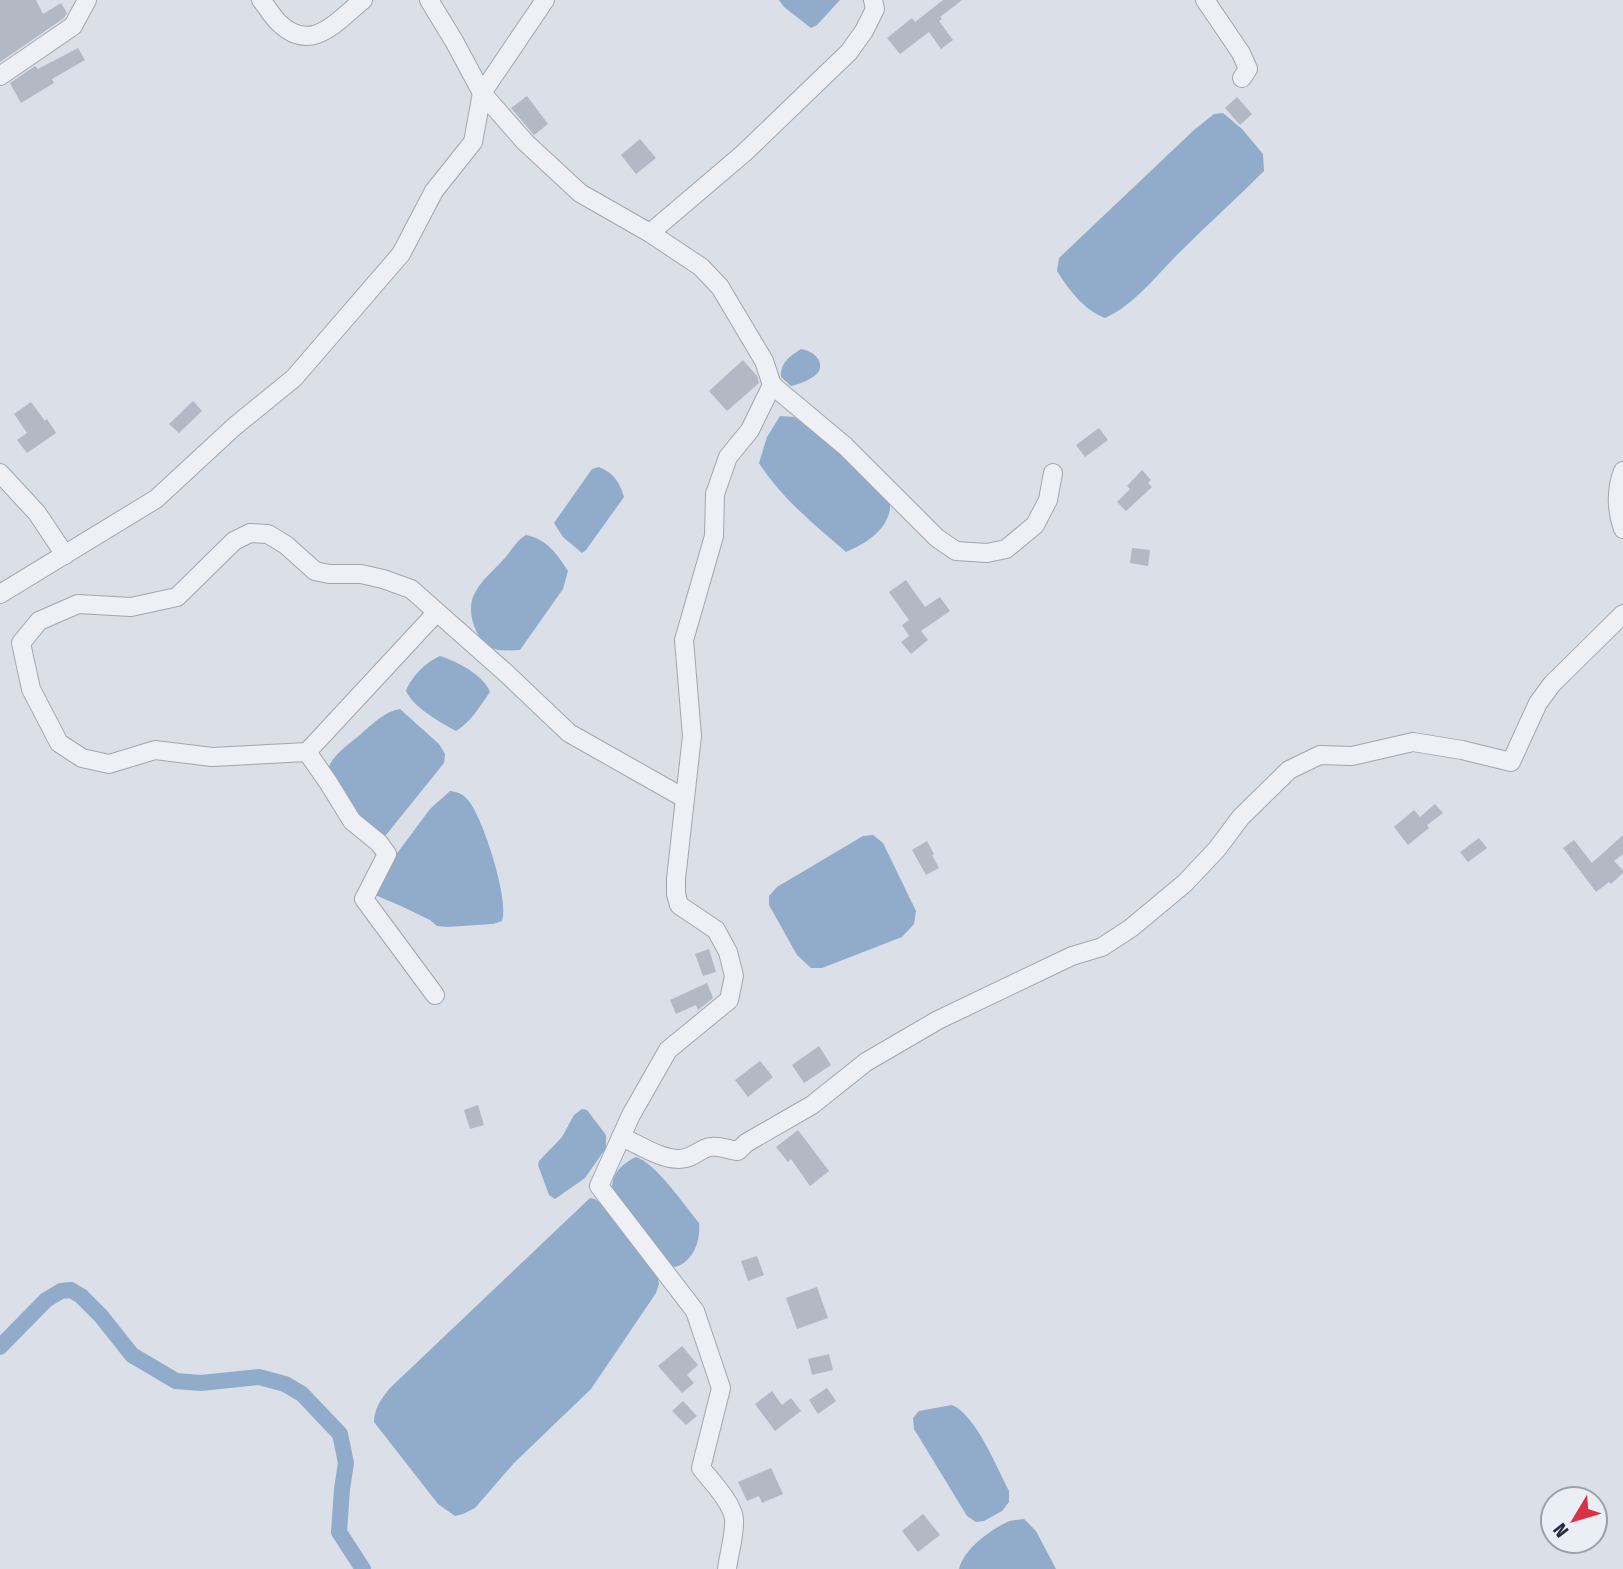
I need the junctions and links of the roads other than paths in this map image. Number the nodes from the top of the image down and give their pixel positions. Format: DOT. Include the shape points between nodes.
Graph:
graph roads {
  1 [pos="87,0"];
  2 [pos="261,0"];
  3 [pos="363,0"];
  4 [pos="429,0"];
  5 [pos="545,0"];
  6 [pos="873,0"];
  7 [pos="1205,0"];
  8 [pos="0,76"];
  9 [pos="1242,78"];
  10 [pos="482,93"];
  11 [pos="650,233"];
  12 [pos="772,385"];
  13 [pos="1623,471"];
  14 [pos="0,473"];
  15 [pos="1053,473"];
  16 [pos="1623,529"];
  17 [pos="65,555"];
  18 [pos="0,594"];
  19 [pos="437,612"];
  20 [pos="1623,614"];
  21 [pos="307,752"];
  22 [pos="684,798"];
  23 [pos="435,995"];
  24 [pos="621,1137"];
  25 [pos="727,1569"];
  1 -- 8 [label="street" via="73,26"];
  2 -- 3 [label="street" via="278,22 293,34 307,37 323,33"];
  4 -- 10 [label="street"];
  5 -- 10 [label="street"];
  6 -- 11 [label="street" via="875,9 849,52 744,153"];
  7 -- 9 [label="street" via="1241,53 1248,69"];
  10 -- 11 [label="street" via="525,142 580,193"];
  10 -- 17 [label="street" via="473,142 434,191 401,254 294,379 156,499"];
  11 -- 12 [label="street" via="701,267 720,288 764,361"];
  12 -- 15 [label="street" via="845,446 937,538 956,551 1006,549 1035,525 1048,500"];
  12 -- 22 [label="street" via="750,430 728,457 715,494 714,536 684,640 692,736"];
  13 -- 16 [label="street" via="1618,510"];
  14 -- 17 [label="street" via="37,513"];
  17 -- 18 [label="street"];
  19 -- 21 [label="street"];
  19 -- 21 [label="street" via="411,589 361,574 315,571 268,534 250,533 234,541 177,597 131,607 78,604 39,621 21,643 31,689 59,743 82,758 109,764 155,750 212,757"];
  19 -- 22 [label="street" via="569,733"];
  20 -- 24 [label="street" via="1538,702 1511,762 1413,742 1352,756 1320,755 1289,770 1185,883 1131,928 1102,947 1072,956 938,1020 866,1062 812,1105 738,1151 708,1147 680,1159"];
  21 -- 23 [label="street" via="352,821 387,854 364,899"];
  22 -- 24 [label="street" via="676,879 679,905 716,930 734,976 729,1000 668,1050"];
  24 -- 25 [label="street" via="599,1186 695,1311 721,1388 701,1468 734,1517"];
}
